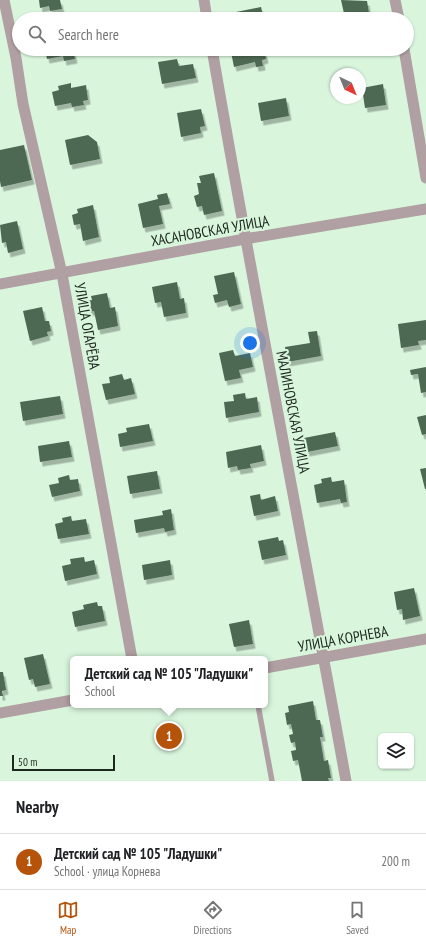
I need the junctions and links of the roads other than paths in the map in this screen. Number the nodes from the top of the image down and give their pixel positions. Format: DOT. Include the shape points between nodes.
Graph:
graph roads {
  1 [pos="4,0"];
  2 [pos="204,0"];
  3 [pos="395,0"];
  4 [pos="206,12"];
  5 [pos="398,12"];
  6 [pos="12,39"];
  7 [pos="16,56"];
  8 [pos="213,56"];
  9 [pos="405,56"];
  10 [pos="426,178"];
  11 [pos="426,209"];
  12 [pos="245,239"];
  13 [pos="62,274"];
  14 [pos="0,284"];
  15 [pos="426,639"];
  16 [pos="131,656"];
  17 [pos="324,657"];
  18 [pos="268,667"];
  19 [pos="70,701"];
  20 [pos="259,708"];
  21 [pos="0,713"];
  22 [pos="272,781"];
  23 [pos="346,781"];
  1 -- 6 [label="street, УЛИЦА ОГАРЁВА"];
  2 -- 4 [label="street"];
  3 -- 5 [label="street"];
  7 -- 13 [label="street, УЛИЦА ОГАРЁВА"];
  8 -- 12 [label="street, МАЛИНОВСКАЯ УЛИЦА"];
  9 -- 10 [label="street"];
  11 -- 12 [label="street, ХАСАНОВСКАЯ УЛИЦА"];
  12 -- 13 [label="street, ХАСАНОВСКАЯ УЛИЦА"];
  12 -- 17 [label="street, МАЛИНОВСКАЯ УЛИЦА"];
  13 -- 14 [label="street, ХАСАНОВСКАЯ УЛИЦА"];
  13 -- 16 [label="street, УЛИЦА ОГАРЁВА"];
  15 -- 17 [label="street, УЛИЦА КОРНЕВА"];
  17 -- 18 [label="street, УЛИЦА КОРНЕВА"];
  17 -- 23 [label="street, МАЛИНОВСКАЯ УЛИЦА"];
  19 -- 21 [label="street"];
  20 -- 22 [label="lane"];
}
